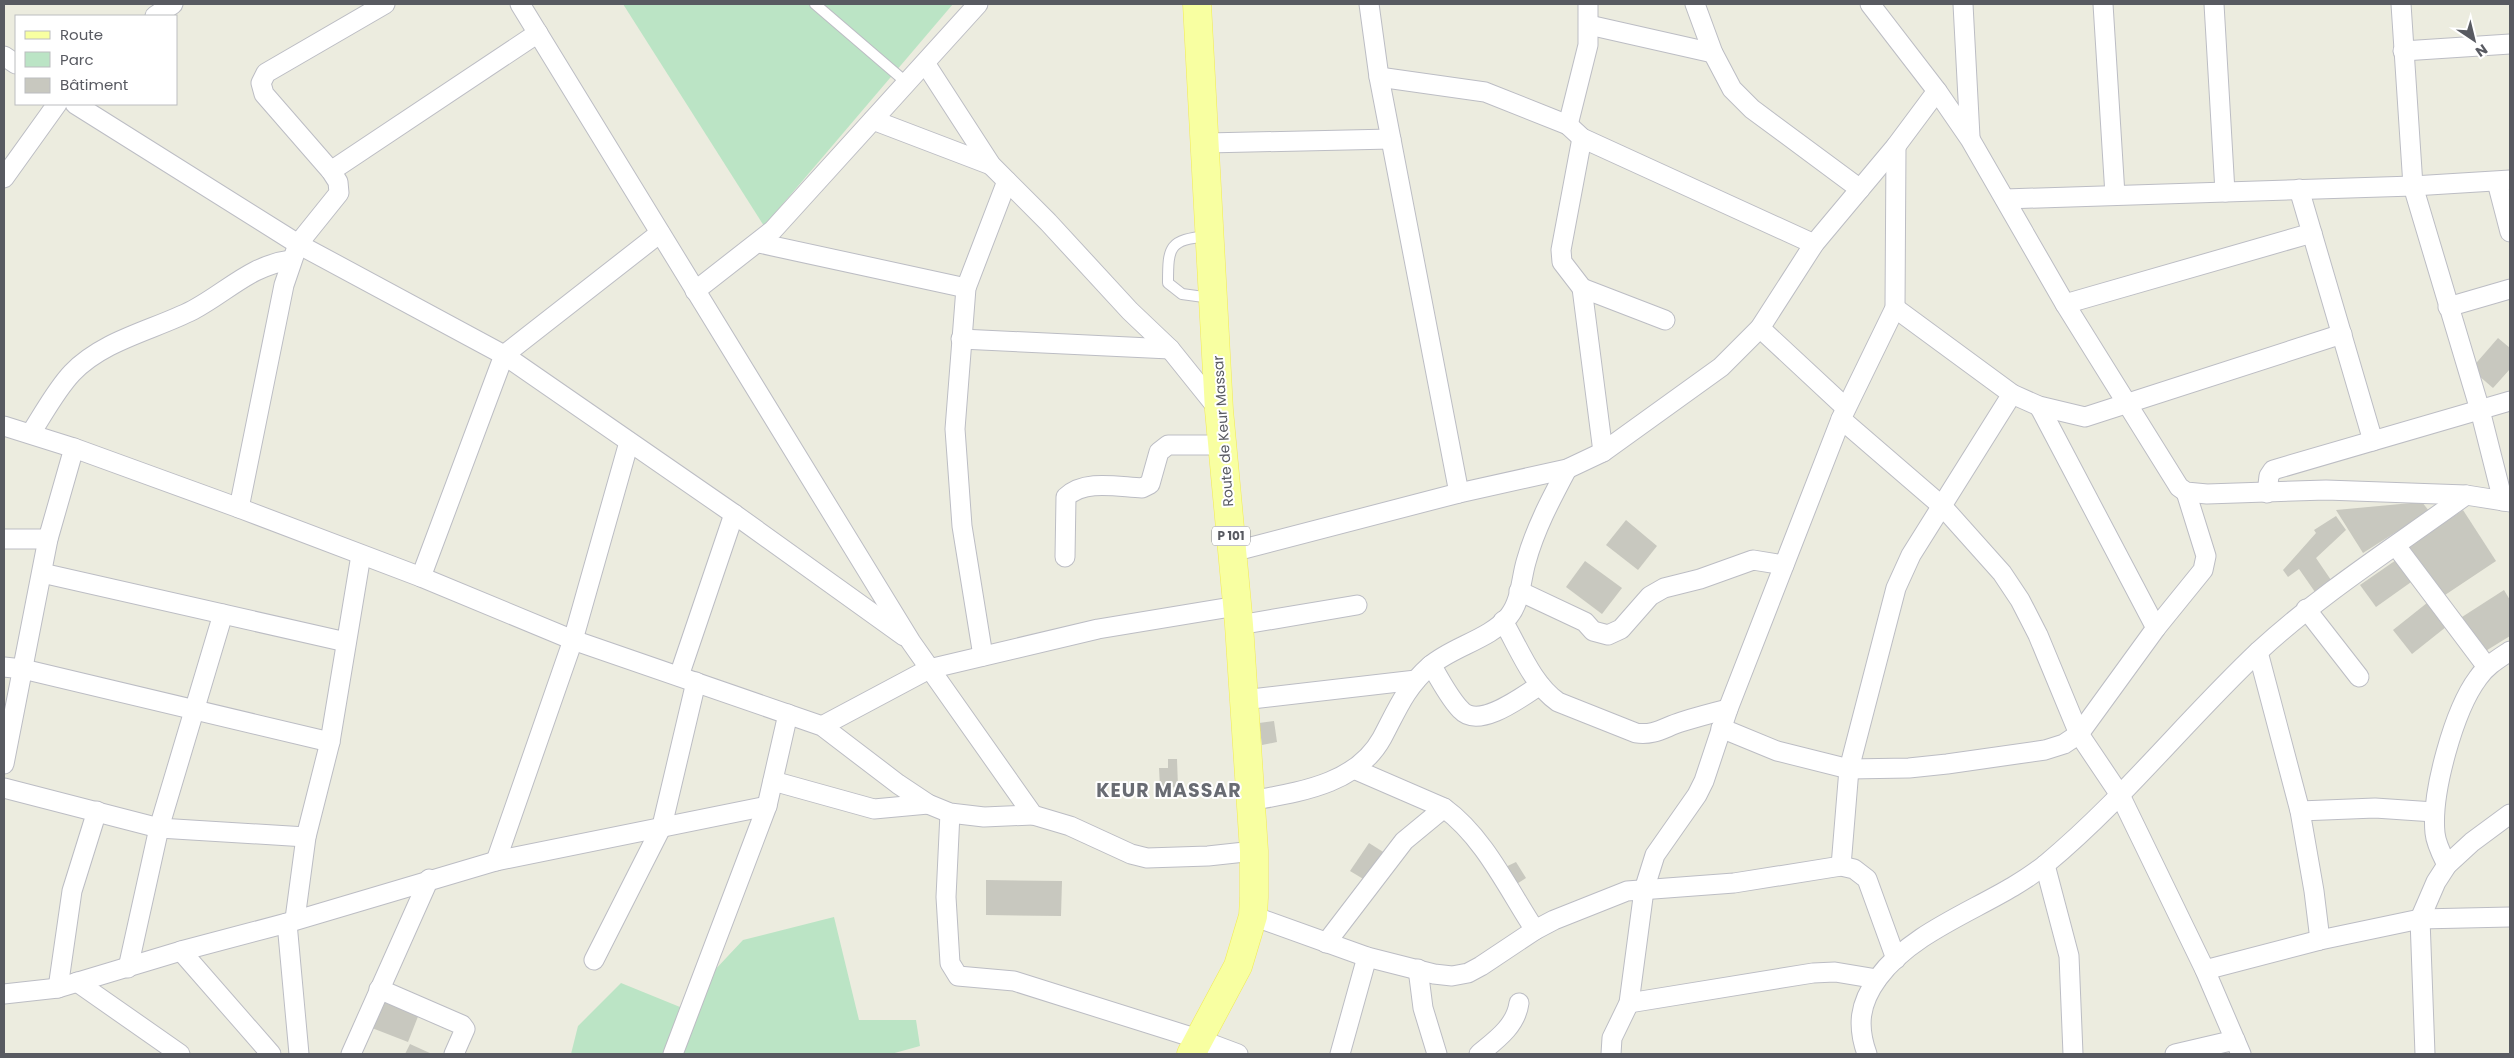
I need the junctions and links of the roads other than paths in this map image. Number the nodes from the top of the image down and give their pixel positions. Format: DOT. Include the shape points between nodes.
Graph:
graph roads {
  1 [pos="173,4"];
  2 [pos="385,4"];
  3 [pos="520,4"];
  4 [pos="815,4"];
  5 [pos="978,4"];
  6 [pos="1198,4"];
  7 [pos="1369,4"];
  8 [pos="1588,4"];
  9 [pos="1695,4"];
  10 [pos="1870,4"];
  11 [pos="1963,4"];
  12 [pos="2103,4"];
  13 [pos="2214,4"];
  14 [pos="2401,4"];
  15 [pos="156,15"];
  16 [pos="1589,24"];
  17 [pos="538,33"];
  18 [pos="2510,44"];
  19 [pos="2403,50"];
  20 [pos="1713,53"];
  21 [pos="4,56"];
  22 [pos="15,63"];
  23 [pos="925,63"];
  24 [pos="1379,77"];
  25 [pos="907,83"];
  26 [pos="1937,91"];
  27 [pos="56,105"];
  28 [pos="76,105"];
  29 [pos="873,120"];
  30 [pos="1568,126"];
  31 [pos="1582,138"];
  32 [pos="1391,139"];
  33 [pos="1970,139"];
  34 [pos="1207,142"];
  35 [pos="1896,146"];
  36 [pos="991,165"];
  37 [pos="331,171"];
  38 [pos="4,178"];
  39 [pos="1007,181"];
  40 [pos="2504,181"];
  41 [pos="2413,186"];
  42 [pos="1860,189"];
  43 [pos="2299,189"];
  44 [pos="2224,192"];
  45 [pos="2115,195"];
  46 [pos="2005,200"];
  47 [pos="2510,232"];
  48 [pos="660,233"];
  49 [pos="2312,233"];
  50 [pos="1211,235"];
  51 [pos="759,243"];
  52 [pos="1814,244"];
  53 [pos="294,252"];
  54 [pos="966,288"];
  55 [pos="1582,288"];
  56 [pos="2510,289"];
  57 [pos="695,292"];
  58 [pos="1215,299"];
  59 [pos="2066,304"];
  60 [pos="2448,306"];
  61 [pos="1895,308"];
  62 [pos="1665,320"];
  63 [pos="1760,328"];
  64 [pos="2342,334"];
  65 [pos="961,339"];
  66 [pos="1170,349"];
  67 [pos="504,355"];
  68 [pos="2012,394"];
  69 [pos="2510,401"];
  70 [pos="2127,404"];
  71 [pos="2040,406"];
  72 [pos="1219,410"];
  73 [pos="2480,410"];
  74 [pos="1844,414"];
  75 [pos="4,426"];
  76 [pos="31,433"];
  77 [pos="2373,441"];
  78 [pos="629,442"];
  79 [pos="1222,445"];
  80 [pos="74,448"];
  81 [pos="1603,452"];
  82 [pos="1567,469"];
  83 [pos="2186,492"];
  84 [pos="1459,493"];
  85 [pos="2268,493"];
  86 [pos="2466,495"];
  87 [pos="2507,501"];
  88 [pos="1943,507"];
  89 [pos="239,508"];
  90 [pos="734,514"];
  91 [pos="4,539"];
  92 [pos="48,539"];
  93 [pos="2396,546"];
  94 [pos="1232,552"];
  95 [pos="360,555"];
  96 [pos="1065,557"];
  97 [pos="1784,566"];
  98 [pos="42,573"];
  99 [pos="421,577"];
  100 [pos="1519,591"];
  101 [pos="1357,605"];
  102 [pos="2306,609"];
  103 [pos="223,614"];
  104 [pos="1238,616"];
  105 [pos="1503,621"];
  106 [pos="2156,628"];
  107 [pos="573,640"];
  108 [pos="346,642"];
  109 [pos="911,642"];
  110 [pos="2510,651"];
  111 [pos="2258,652"];
  112 [pos="983,656"];
  113 [pos="1431,665"];
  114 [pos="2487,667"];
  115 [pos="4,668"];
  116 [pos="23,669"];
  117 [pos="929,669"];
  118 [pos="2359,677"];
  119 [pos="688,679"];
  120 [pos="1416,680"];
  121 [pos="1540,686"];
  122 [pos="1243,700"];
  123 [pos="193,709"];
  124 [pos="1728,709"];
  125 [pos="788,714"];
  126 [pos="822,726"];
  127 [pos="1721,728"];
  128 [pos="2079,734"];
  129 [pos="330,742"];
  130 [pos="4,764"];
  131 [pos="1354,769"];
  132 [pos="1849,769"];
  133 [pos="773,781"];
  134 [pos="4,788"];
  135 [pos="2120,795"];
  136 [pos="1250,800"];
  137 [pos="928,804"];
  138 [pos="766,806"];
  139 [pos="1444,808"];
  140 [pos="97,811"];
  141 [pos="2300,811"];
  142 [pos="2434,812"];
  143 [pos="950,813"];
  144 [pos="2510,814"];
  145 [pos="1033,816"];
  146 [pos="662,826"];
  147 [pos="159,828"];
  148 [pos="306,838"];
  149 [pos="1254,851"];
  150 [pos="496,861"];
  151 [pos="2045,865"];
  152 [pos="2447,865"];
  153 [pos="1841,866"];
  154 [pos="429,879"];
  155 [pos="1644,890"];
  156 [pos="1253,916"];
  157 [pos="2510,917"];
  158 [pos="2420,919"];
  159 [pos="291,921"];
  160 [pos="1535,930"];
  161 [pos="2320,940"];
  162 [pos="1326,942"];
  163 [pos="181,951"];
  164 [pos="1368,957"];
  165 [pos="1896,959"];
  166 [pos="594,960"];
  167 [pos="128,968"];
  168 [pos="1418,969"];
  169 [pos="2205,970"];
  170 [pos="1877,979"];
  171 [pos="77,982"];
  172 [pos="58,988"];
  173 [pos="379,989"];
  174 [pos="4,994"];
  175 [pos="1519,1003"];
  176 [pos="1629,1003"];
  177 [pos="1194,1047"];
  178 [pos="2238,1047"];
  179 [pos="180,1054"];
  180 [pos="271,1054"];
  181 [pos="300,1054"];
  182 [pos="351,1054"];
  183 [pos="454,1054"];
  184 [pos="673,1054"];
  185 [pos="1238,1054"];
  186 [pos="1340,1054"];
  187 [pos="1436,1054"];
  188 [pos="1480,1054"];
  189 [pos="1611,1054"];
  190 [pos="1867,1054"];
  191 [pos="2073,1054"];
  192 [pos="2175,1054"];
  193 [pos="2425,1054"];
  1 -- 15 [label="street"];
  2 -- 37 [label="street" via="266,73 262,84 264,94"];
  3 -- 17 [label="street"];
  4 -- 25 [label="lane"];
  5 -- 23 [label="street"];
  6 -- 34 [label="main road, Route de Keur Massar / P 101"];
  7 -- 24 [label="street"];
  8 -- 16 [label="street"];
  9 -- 20 [label="street"];
  10 -- 26 [label="street"];
  11 -- 33 [label="street"];
  12 -- 45 [label="street"];
  13 -- 44 [label="street"];
  14 -- 19 [label="street"];
  16 -- 20 [label="street"];
  16 -- 30 [label="street" via="1588,45"];
  17 -- 37 [label="street"];
  17 -- 48 [label="street"];
  18 -- 19 [label="street"];
  19 -- 41 [label="street"];
  20 -- 42 [label="street" via="1732,89 1752,109"];
  21 -- 22 [label="street"];
  23 -- 25 [label="street"];
  23 -- 36 [label="street"];
  24 -- 30 [label="street" via="1485,92"];
  24 -- 32 [label="street"];
  25 -- 29 [label="street"];
  26 -- 33 [label="street"];
  26 -- 35 [label="street"];
  27 -- 38 [label="street"];
  28 -- 53 [label="street"];
  29 -- 36 [label="street"];
  29 -- 51 [label="street"];
  30 -- 31 [label="street"];
  31 -- 52 [label="street"];
  31 -- 55 [label="street" via="1561,250 1562,262"];
  32 -- 34 [label="street"];
  32 -- 84 [label="street"];
  33 -- 46 [label="street"];
  34 -- 50 [label="main road, Route de Keur Massar / P 101"];
  35 -- 42 [label="street"];
  35 -- 61 [label="street"];
  36 -- 39 [label="street"];
  37 -- 53 [label="street" via="338,182 339,193"];
  39 -- 54 [label="street"];
  39 -- 66 [label="street"];
  40 -- 41 [label="street"];
  40 -- 47 [label="street"];
  41 -- 43 [label="street"];
  41 -- 60 [label="street"];
  42 -- 52 [label="street"];
  43 -- 44 [label="street"];
  43 -- 49 [label="street"];
  44 -- 45 [label="street"];
  45 -- 46 [label="street"];
  46 -- 59 [label="street"];
  48 -- 57 [label="street"];
  48 -- 67 [label="street"];
  49 -- 59 [label="street"];
  49 -- 64 [label="street"];
  50 -- 58 [label="main road, Route de Keur Massar / P 101"];
  50 -- 58 [label="lane" via="1184,238 1175,245 1168,254 1168,283 1182,294"];
  51 -- 54 [label="street"];
  51 -- 57 [label="street"];
  52 -- 63 [label="street"];
  53 -- 67 [label="street"];
  53 -- 76 [label="street" via="256,270 193,310 99,351 72,373"];
  53 -- 89 [label="street" via="284,285"];
  54 -- 65 [label="street"];
  55 -- 62 [label="street"];
  55 -- 81 [label="street"];
  56 -- 60 [label="street"];
  57 -- 109 [label="street"];
  58 -- 72 [label="main road, Route de Keur Massar / P 101"];
  59 -- 70 [label="street"];
  60 -- 73 [label="street"];
  61 -- 68 [label="street"];
  61 -- 74 [label="street"];
  63 -- 74 [label="street"];
  63 -- 81 [label="street" via="1721,367"];
  64 -- 70 [label="street"];
  64 -- 77 [label="street"];
  65 -- 66 [label="street"];
  65 -- 112 [label="street" via="956,464 962,526"];
  66 -- 72 [label="street"];
  67 -- 78 [label="street"];
  67 -- 99 [label="street"];
  68 -- 71 [label="street"];
  68 -- 88 [label="street"];
  69 -- 73 [label="street"];
  70 -- 71 [label="street" via="2085,417"];
  70 -- 83 [label="street" via="2179,487"];
  71 -- 106 [label="street"];
  72 -- 79 [label="main road, Route de Keur Massar / P 101"];
  73 -- 77 [label="street"];
  73 -- 87 [label="street"];
  74 -- 88 [label="street"];
  74 -- 97 [label="street"];
  75 -- 76 [label="street"];
  76 -- 80 [label="street"];
  77 -- 85 [label="street" via="2273,470 2269,476"];
  78 -- 90 [label="street"];
  78 -- 107 [label="street"];
  79 -- 94 [label="main road, Route de Keur Massar / P 101"];
  79 -- 96 [label="street" via="1168,446 1159,452 1150,484 1142,488 1086,486 1074,490 1066,497"];
  80 -- 89 [label="street"];
  80 -- 92 [label="street"];
  81 -- 82 [label="street"];
  82 -- 84 [label="street"];
  82 -- 100 [label="street" via="1543,512"];
  83 -- 85 [label="street"];
  83 -- 106 [label="street" via="2206,556 2203,570"];
  84 -- 94 [label="street"];
  85 -- 86 [label="street" via="2326,490"];
  86 -- 87 [label="street"];
  86 -- 93 [label="street"];
  88 -- 128 [label="street" via="2002,573 2020,600"];
  88 -- 132 [label="street" via="1911,555 1896,588"];
  89 -- 95 [label="street"];
  90 -- 109 [label="street"];
  90 -- 119 [label="street"];
  91 -- 92 [label="street"];
  92 -- 98 [label="street"];
  93 -- 102 [label="street"];
  93 -- 114 [label="street"];
  94 -- 104 [label="main road, Route de Keur Massar / P 101"];
  95 -- 99 [label="street"];
  95 -- 108 [label="street"];
  97 -- 100 [label="street" via="1753,560 1664,588 1650,596 1621,629 1608,635 1592,632 1585,622"];
  97 -- 124 [label="street"];
  98 -- 103 [label="street"];
  98 -- 116 [label="street"];
  99 -- 107 [label="street"];
  100 -- 105 [label="street" via="1516,603"];
  101 -- 104 [label="street"];
  102 -- 111 [label="street"];
  102 -- 118 [label="street"];
  103 -- 108 [label="street"];
  103 -- 123 [label="street"];
  104 -- 112 [label="street" via="1098,629"];
  104 -- 122 [label="main road, Route de Keur Massar / P 101"];
  105 -- 113 [label="street"];
  105 -- 121 [label="street"];
  106 -- 128 [label="street"];
  107 -- 119 [label="street"];
  107 -- 150 [label="street"];
  108 -- 129 [label="street"];
  109 -- 117 [label="street"];
  110 -- 114 [label="street"];
  111 -- 135 [label="street"];
  111 -- 141 [label="street"];
  112 -- 117 [label="street"];
  113 -- 120 [label="street"];
  113 -- 121 [label="street" via="1461,711 1472,717 1504,708"];
  114 -- 142 [label="street" via="2470,692 2455,728"];
  115 -- 116 [label="street"];
  116 -- 123 [label="street"];
  116 -- 130 [label="street"];
  117 -- 126 [label="street"];
  117 -- 145 [label="street"];
  119 -- 125 [label="street"];
  119 -- 146 [label="street"];
  120 -- 122 [label="street"];
  120 -- 131 [label="street" via="1399,702 1371,755"];
  121 -- 124 [label="street" via="1558,702 1636,733 1646,734"];
  122 -- 136 [label="main road, Route de Keur Massar / P 101"];
  123 -- 129 [label="street"];
  123 -- 147 [label="street"];
  124 -- 127 [label="street"];
  125 -- 126 [label="street"];
  125 -- 133 [label="street"];
  126 -- 137 [label="street"];
  127 -- 132 [label="street" via="1777,751"];
  127 -- 155 [label="street" via="1704,781 1663,840"];
  128 -- 132 [label="street" via="2064,744 2045,750 1938,765"];
  128 -- 135 [label="street"];
  129 -- 148 [label="street"];
  131 -- 136 [label="street" via="1337,780"];
  131 -- 139 [label="street"];
  132 -- 153 [label="street"];
  133 -- 137 [label="street" via="874,809"];
  133 -- 138 [label="street"];
  134 -- 140 [label="street"];
  135 -- 151 [label="street"];
  135 -- 169 [label="street"];
  136 -- 149 [label="main road, Route de Keur Massar / P 101"];
  137 -- 143 [label="street"];
  138 -- 146 [label="street"];
  138 -- 184 [label="street"];
  139 -- 160 [label="street" via="1469,831"];
  139 -- 162 [label="street" via="1404,841"];
  140 -- 147 [label="street"];
  140 -- 172 [label="street" via="72,891"];
  141 -- 142 [label="street" via="2374,808"];
  141 -- 161 [label="street"];
  142 -- 152 [label="street" via="2435,835"];
  143 -- 145 [label="street" via="984,817"];
  143 -- 177 [label="street" via="946,898 953,972 958,976 1014,981"];
  144 -- 152 [label="street"];
  145 -- 149 [label="street" via="1070,826 1147,858"];
  146 -- 150 [label="street"];
  146 -- 166 [label="street"];
  147 -- 148 [label="street"];
  147 -- 167 [label="street"];
  148 -- 159 [label="street"];
  149 -- 156 [label="main road, Route de Keur Massar / P 101"];
  150 -- 154 [label="street"];
  151 -- 165 [label="street" via="2018,884 1950,921"];
  151 -- 191 [label="street" via="2069,956"];
  152 -- 158 [label="street"];
  153 -- 155 [label="street" via="1734,883"];
  153 -- 165 [label="street" via="1854,869 1866,879"];
  154 -- 159 [label="street"];
  154 -- 173 [label="street"];
  155 -- 160 [label="street" via="1608,898"];
  155 -- 176 [label="street"];
  156 -- 162 [label="street"];
  156 -- 177 [label="main road, Route de Keur Massar / P 101" via="1238,966"];
  157 -- 158 [label="street"];
  158 -- 161 [label="street"];
  158 -- 193 [label="street"];
  159 -- 163 [label="street"];
  159 -- 181 [label="street"];
  160 -- 168 [label="street" via="1468,973 1452,976"];
  161 -- 169 [label="street"];
  162 -- 164 [label="street"];
  163 -- 167 [label="street"];
  163 -- 180 [label="street"];
  164 -- 168 [label="street"];
  164 -- 186 [label="street"];
  165 -- 170 [label="street"];
  167 -- 171 [label="street"];
  168 -- 187 [label="street" via="1423,1008"];
  169 -- 178 [label="street"];
  170 -- 176 [label="street" via="1835,972 1813,973"];
  170 -- 190 [label="street" via="1861,1018 1860,1034"];
  171 -- 172 [label="street"];
  171 -- 179 [label="street"];
  172 -- 174 [label="street"];
  173 -- 182 [label="street"];
  173 -- 183 [label="street" via="462,1026 465,1029"];
  175 -- 188 [label="street" via="1518,1014 1506,1031"];
  176 -- 189 [label="street" via="1612,1038"];
  177 -- 185 [label="street"];
  178 -- 192 [label="street"];
}
